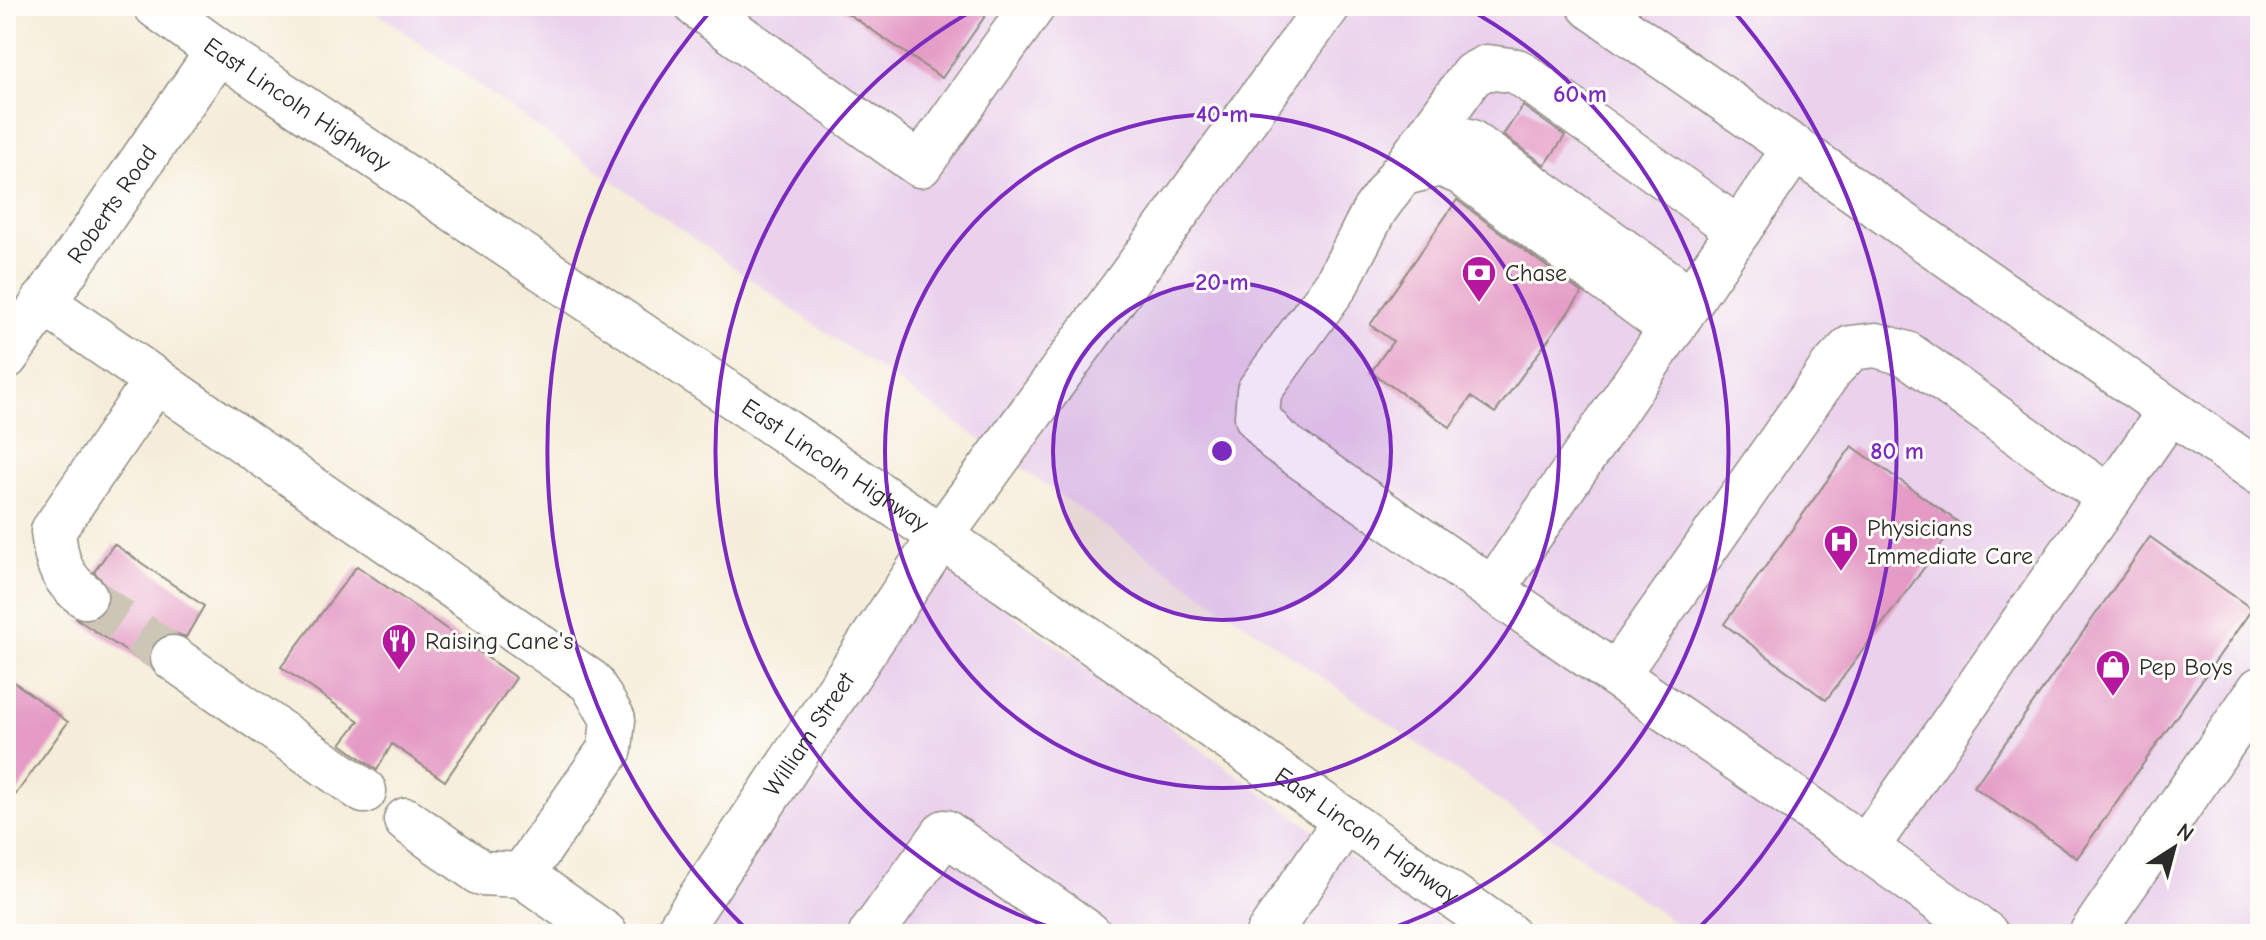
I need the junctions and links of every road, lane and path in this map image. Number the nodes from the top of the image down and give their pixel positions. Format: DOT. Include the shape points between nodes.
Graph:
graph roads {
  1 [pos="156,6"];
  2 [pos="697,6"];
  3 [pos="1033,6"];
  4 [pos="1328,6"];
  5 [pos="1590,6"];
  6 [pos="218,51"];
  7 [pos="1429,134"];
  8 [pos="1795,148"];
  9 [pos="1707,277"];
  10 [pos="43,302"];
  11 [pos="6,357"];
  12 [pos="156,380"];
  13 [pos="2170,411"];
  14 [pos="2260,473"];
  15 [pos="2110,498"];
  16 [pos="941,536"];
  17 [pos="1494,588"];
  18 [pos="85,596"];
  19 [pos="173,658"];
  20 [pos="1617,674"];
  21 [pos="2260,689"];
  22 [pos="364,791"];
  23 [pos="406,820"];
  24 [pos="1345,821"];
  25 [pos="1866,848"];
  26 [pos="522,875"];
  27 [pos="1501,932"];
  28 [pos="605,934"];
  29 [pos="676,934"];
  30 [pos="871,934"];
  31 [pos="1089,934"];
  32 [pos="1268,934"];
  33 [pos="1986,934"];
  34 [pos="2091,934"];
  1 -- 6 [label="main road, East Lincoln Highway"];
  2 -- 3 [label="main road" via="920,165"];
  4 -- 16 [label="main road, William Street"];
  5 -- 8 [label="main road"];
  6 -- 10 [label="main road, Roberts Road"];
  6 -- 16 [label="main road, East Lincoln Highway"];
  7 -- 9 [label="main road" via="1440,164"];
  7 -- 9 [label="main road" via="1471,112 1487,119"];
  7 -- 9 [label="main road" via="1472,75 1487,67 1517,71"];
  7 -- 17 [label="main road" via="1374,211 1336,285 1259,391 1257,417 1278,441"];
  8 -- 9 [label="main road"];
  8 -- 13 [label="main road"];
  9 -- 17 [label="main road"];
  10 -- 11 [label="main road, Roberts Road"];
  10 -- 12 [label="main road"];
  12 -- 18 [label="main road" via="53,531 56,559 72,586"];
  12 -- 26 [label="main road" via="591,682 613,719 610,749"];
  13 -- 14 [label="main road"];
  13 -- 15 [label="main road"];
  15 -- 20 [label="main road" via="1907,354 1876,345 1851,348 1831,369"];
  15 -- 25 [label="main road"];
  16 -- 24 [label="main road, East Lincoln Highway"];
  16 -- 29 [label="main road, William Street"];
  17 -- 20 [label="main road"];
  19 -- 22 [label="main road"];
  20 -- 25 [label="main road"];
  21 -- 34 [label="main road"];
  23 -- 26 [label="main road" via="481,873"];
  24 -- 27 [label="main road, East Lincoln Highway"];
  24 -- 32 [label="main road"];
  25 -- 33 [label="main road"];
  26 -- 28 [label="main road"];
  30 -- 31 [label="main road" via="945,832"];
}
